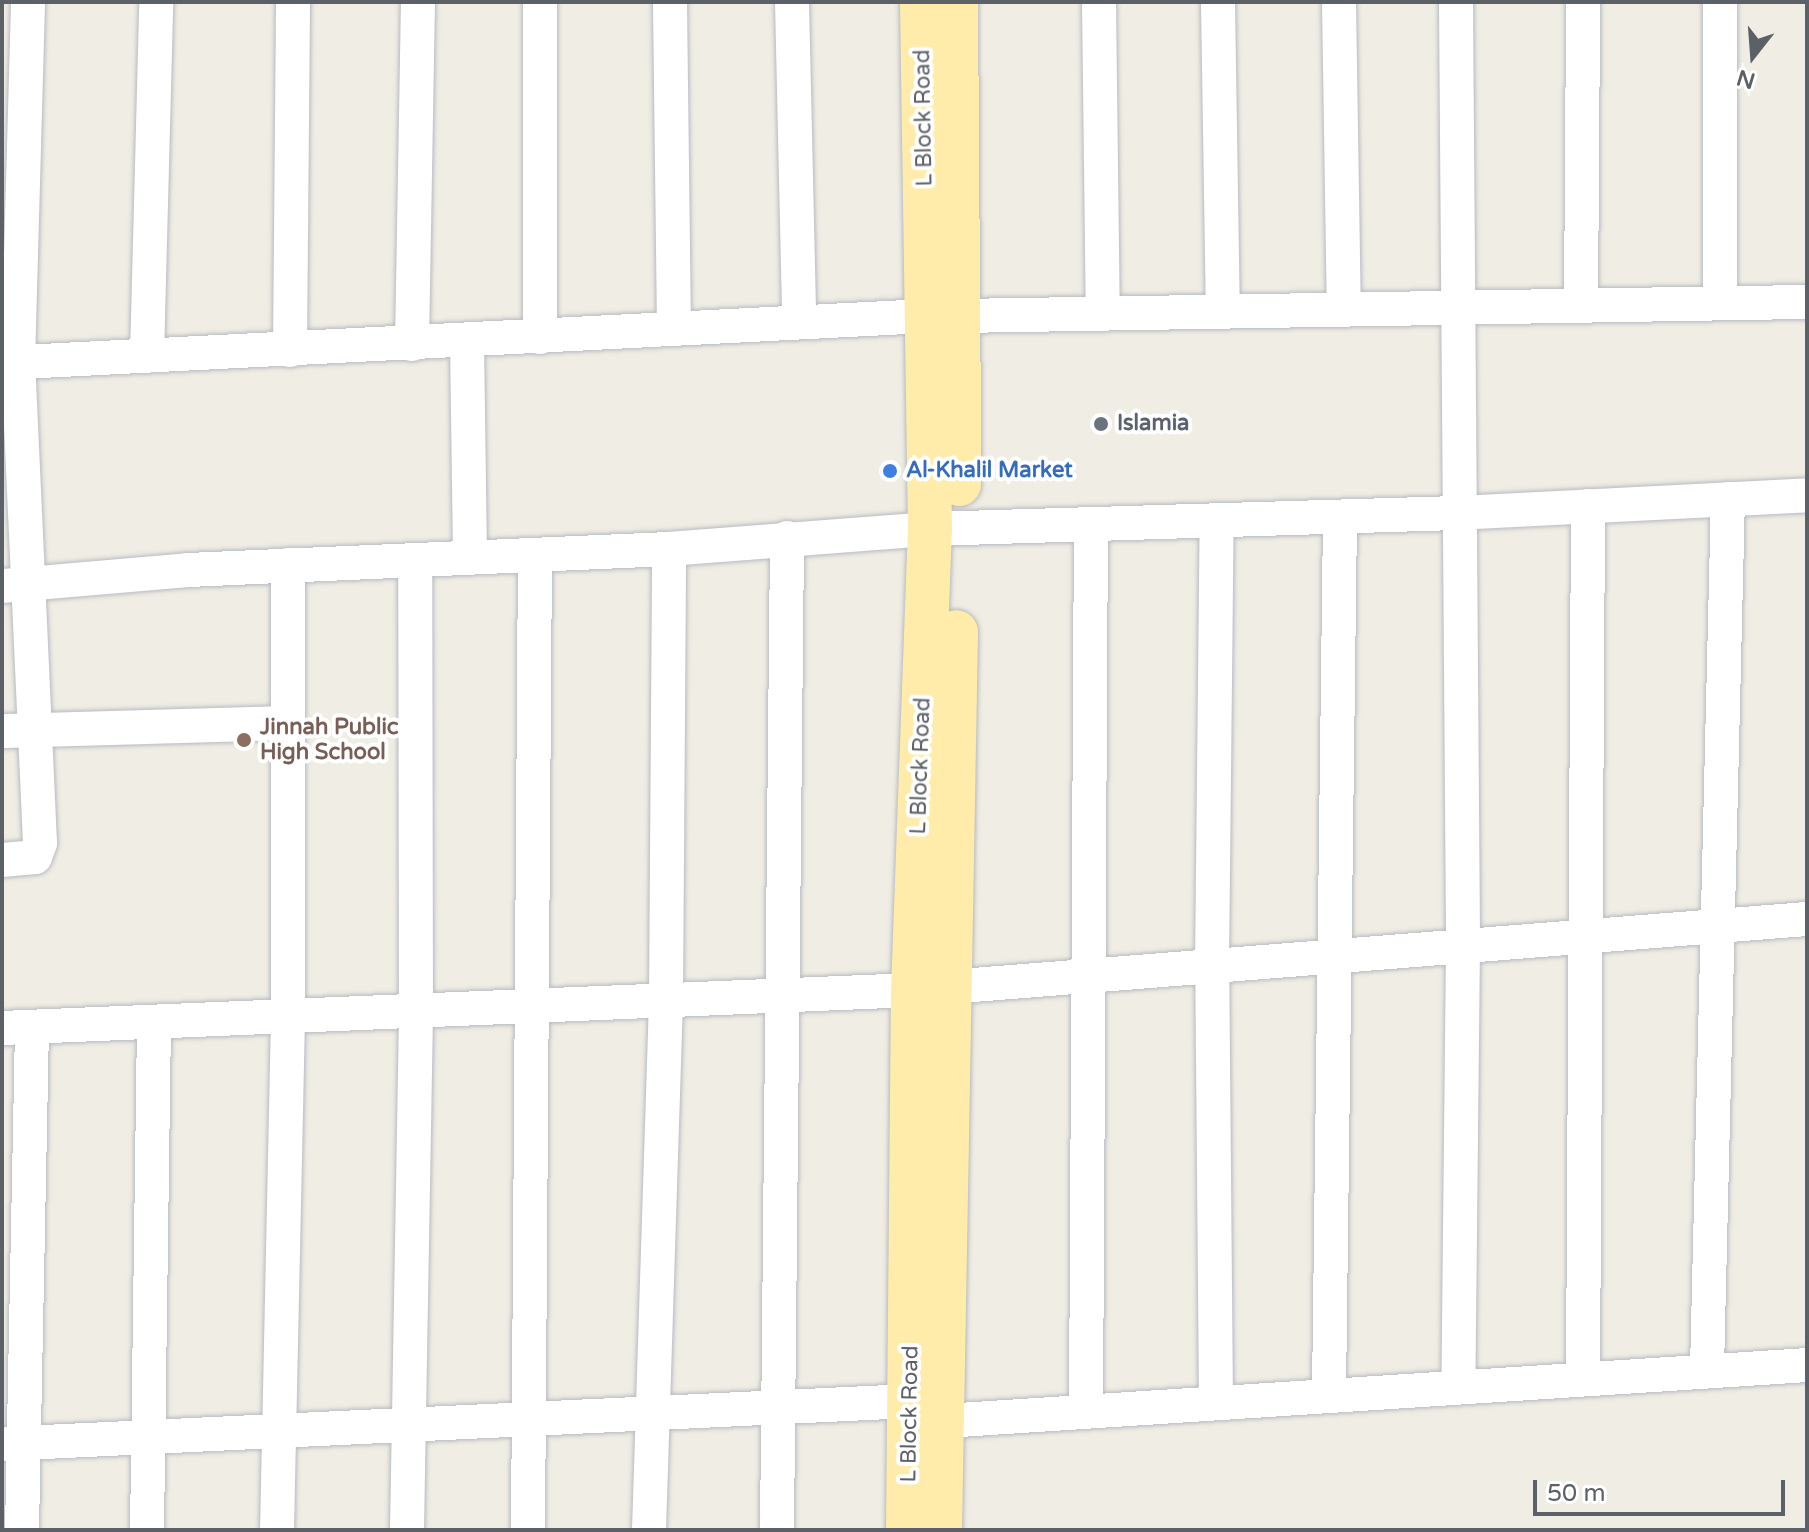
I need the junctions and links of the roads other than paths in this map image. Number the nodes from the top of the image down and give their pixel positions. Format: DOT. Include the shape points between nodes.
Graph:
graph roads {
  1 [pos="28,2"];
  2 [pos="156,2"];
  3 [pos="293,2"];
  4 [pos="418,2"];
  5 [pos="540,2"];
  6 [pos="670,2"];
  7 [pos="792,2"];
  8 [pos="922,2"];
  9 [pos="956,2"];
  10 [pos="1099,2"];
  11 [pos="1218,2"];
  12 [pos="1339,2"];
  13 [pos="1456,2"];
  14 [pos="1583,2"];
  15 [pos="1720,2"];
  16 [pos="1807,302"];
  17 [pos="1720,303"];
  18 [pos="1581,305"];
  19 [pos="1460,306"];
  20 [pos="1344,308"];
  21 [pos="1223,310"];
  22 [pos="1103,312"];
  23 [pos="942,316"];
  24 [pos="799,322"];
  25 [pos="674,329"];
  26 [pos="540,337"];
  27 [pos="467,341"];
  28 [pos="412,344"];
  29 [pos="290,350"];
  30 [pos="147,356"];
  31 [pos="10,363"];
  32 [pos="1807,495"];
  33 [pos="1728,499"];
  34 [pos="1588,506"];
  35 [pos="1457,513"];
  36 [pos="1340,517"];
  37 [pos="1217,520"];
  38 [pos="1091,524"];
  39 [pos="944,529"];
  40 [pos="787,538"];
  41 [pos="669,549"];
  42 [pos="535,555"];
  43 [pos="470,558"];
  44 [pos="415,560"];
  45 [pos="288,565"];
  46 [pos="14,585"];
  47 [pos="288,723"];
  48 [pos="18,731"];
  49 [pos="2,860"];
  50 [pos="1807,919"];
  51 [pos="1719,924"];
  52 [pos="1585,936"];
  53 [pos="1463,945"];
  54 [pos="1336,956"];
  55 [pos="1212,966"];
  56 [pos="1087,976"];
  57 [pos="930,988"];
  58 [pos="786,995"];
  59 [pos="666,1000"];
  60 [pos="535,1006"];
  61 [pos="416,1012"];
  62 [pos="288,1017"];
  63 [pos="154,1022"];
  64 [pos="17,1028"];
  65 [pos="1807,1365"];
  66 [pos="1707,1369"];
  67 [pos="1583,1378"];
  68 [pos="1458,1386"];
  69 [pos="1329,1393"];
  70 [pos="1216,1402"];
  71 [pos="780,1408"];
  72 [pos="927,1411"];
  73 [pos="1086,1411"];
  74 [pos="652,1414"];
  75 [pos="531,1420"];
  76 [pos="409,1427"];
  77 [pos="280,1433"];
  78 [pos="148,1439"];
  79 [pos="13,1444"];
  80 [pos="22,1530"];
  81 [pos="147,1530"];
  82 [pos="277,1530"];
  83 [pos="407,1530"];
  84 [pos="528,1530"];
  85 [pos="649,1530"];
  86 [pos="777,1530"];
  87 [pos="908,1530"];
  88 [pos="940,1530"];
  1 -- 31 [label="street"];
  2 -- 30 [label="street"];
  3 -- 29 [label="street"];
  4 -- 28 [label="street"];
  5 -- 26 [label="street"];
  6 -- 25 [label="street"];
  7 -- 24 [label="street"];
  8 -- 23 [label="main road, L Block Road"];
  9 -- 23 [label="main road, L Block Road"];
  10 -- 22 [label="street"];
  11 -- 21 [label="street"];
  12 -- 20 [label="street"];
  13 -- 19 [label="street"];
  14 -- 18 [label="street"];
  15 -- 17 [label="street"];
  16 -- 17 [label="street"];
  17 -- 18 [label="street"];
  18 -- 19 [label="street"];
  19 -- 20 [label="street"];
  19 -- 35 [label="street"];
  20 -- 21 [label="street"];
  21 -- 22 [label="street"];
  22 -- 23 [label="street"];
  23 -- 24 [label="street"];
  23 -- 39 [label="main road, L Block Road"];
  24 -- 25 [label="street"];
  25 -- 26 [label="street"];
  26 -- 27 [label="street"];
  27 -- 28 [label="street"];
  27 -- 43 [label="street"];
  28 -- 29 [label="street"];
  29 -- 30 [label="street"];
  30 -- 31 [label="street"];
  31 -- 46 [label="street"];
  32 -- 33 [label="street"];
  33 -- 34 [label="street"];
  33 -- 51 [label="street"];
  34 -- 35 [label="street"];
  34 -- 52 [label="street"];
  35 -- 36 [label="street"];
  35 -- 53 [label="street"];
  36 -- 37 [label="street"];
  36 -- 54 [label="street"];
  37 -- 38 [label="street"];
  37 -- 55 [label="street"];
  38 -- 39 [label="street"];
  38 -- 56 [label="street"];
  39 -- 40 [label="street"];
  39 -- 57 [label="main road, L Block Road"];
  40 -- 41 [label="street"];
  40 -- 58 [label="street"];
  41 -- 42 [label="street"];
  41 -- 59 [label="street"];
  42 -- 43 [label="street"];
  42 -- 60 [label="street"];
  43 -- 44 [label="street"];
  44 -- 45 [label="street"];
  44 -- 61 [label="street"];
  45 -- 46 [label="street"];
  45 -- 47 [label="street"];
  46 -- 48 [label="street"];
  47 -- 48 [label="street"];
  47 -- 62 [label="street"];
  48 -- 49 [label="street" via="40,843 35,857"];
  50 -- 51 [label="street"];
  51 -- 52 [label="street"];
  51 -- 66 [label="street"];
  52 -- 53 [label="street"];
  52 -- 67 [label="street"];
  53 -- 54 [label="street"];
  53 -- 68 [label="street"];
  54 -- 55 [label="street"];
  54 -- 69 [label="street"];
  55 -- 56 [label="street"];
  55 -- 70 [label="street"];
  56 -- 57 [label="street"];
  56 -- 73 [label="street"];
  57 -- 58 [label="street"];
  57 -- 72 [label="main road, L Block Road"];
  58 -- 59 [label="street"];
  58 -- 71 [label="street"];
  59 -- 60 [label="street"];
  59 -- 74 [label="street"];
  60 -- 61 [label="street"];
  60 -- 75 [label="street"];
  61 -- 62 [label="street"];
  61 -- 76 [label="street"];
  62 -- 63 [label="street"];
  62 -- 77 [label="street"];
  63 -- 64 [label="street"];
  63 -- 78 [label="street"];
  64 -- 79 [label="street"];
  65 -- 66 [label="street"];
  66 -- 67 [label="street"];
  67 -- 68 [label="street"];
  68 -- 69 [label="street"];
  69 -- 70 [label="street"];
  70 -- 73 [label="street"];
  71 -- 72 [label="street"];
  71 -- 74 [label="street"];
  71 -- 86 [label="street"];
  72 -- 73 [label="street"];
  72 -- 87 [label="main road, L Block Road"];
  72 -- 88 [label="main road, L Block Road"];
  74 -- 75 [label="street"];
  74 -- 85 [label="street"];
  75 -- 76 [label="street"];
  75 -- 84 [label="street"];
  76 -- 77 [label="street"];
  76 -- 83 [label="street"];
  77 -- 78 [label="street"];
  77 -- 82 [label="street"];
  78 -- 79 [label="street"];
  78 -- 81 [label="street"];
  79 -- 80 [label="street"];
}
